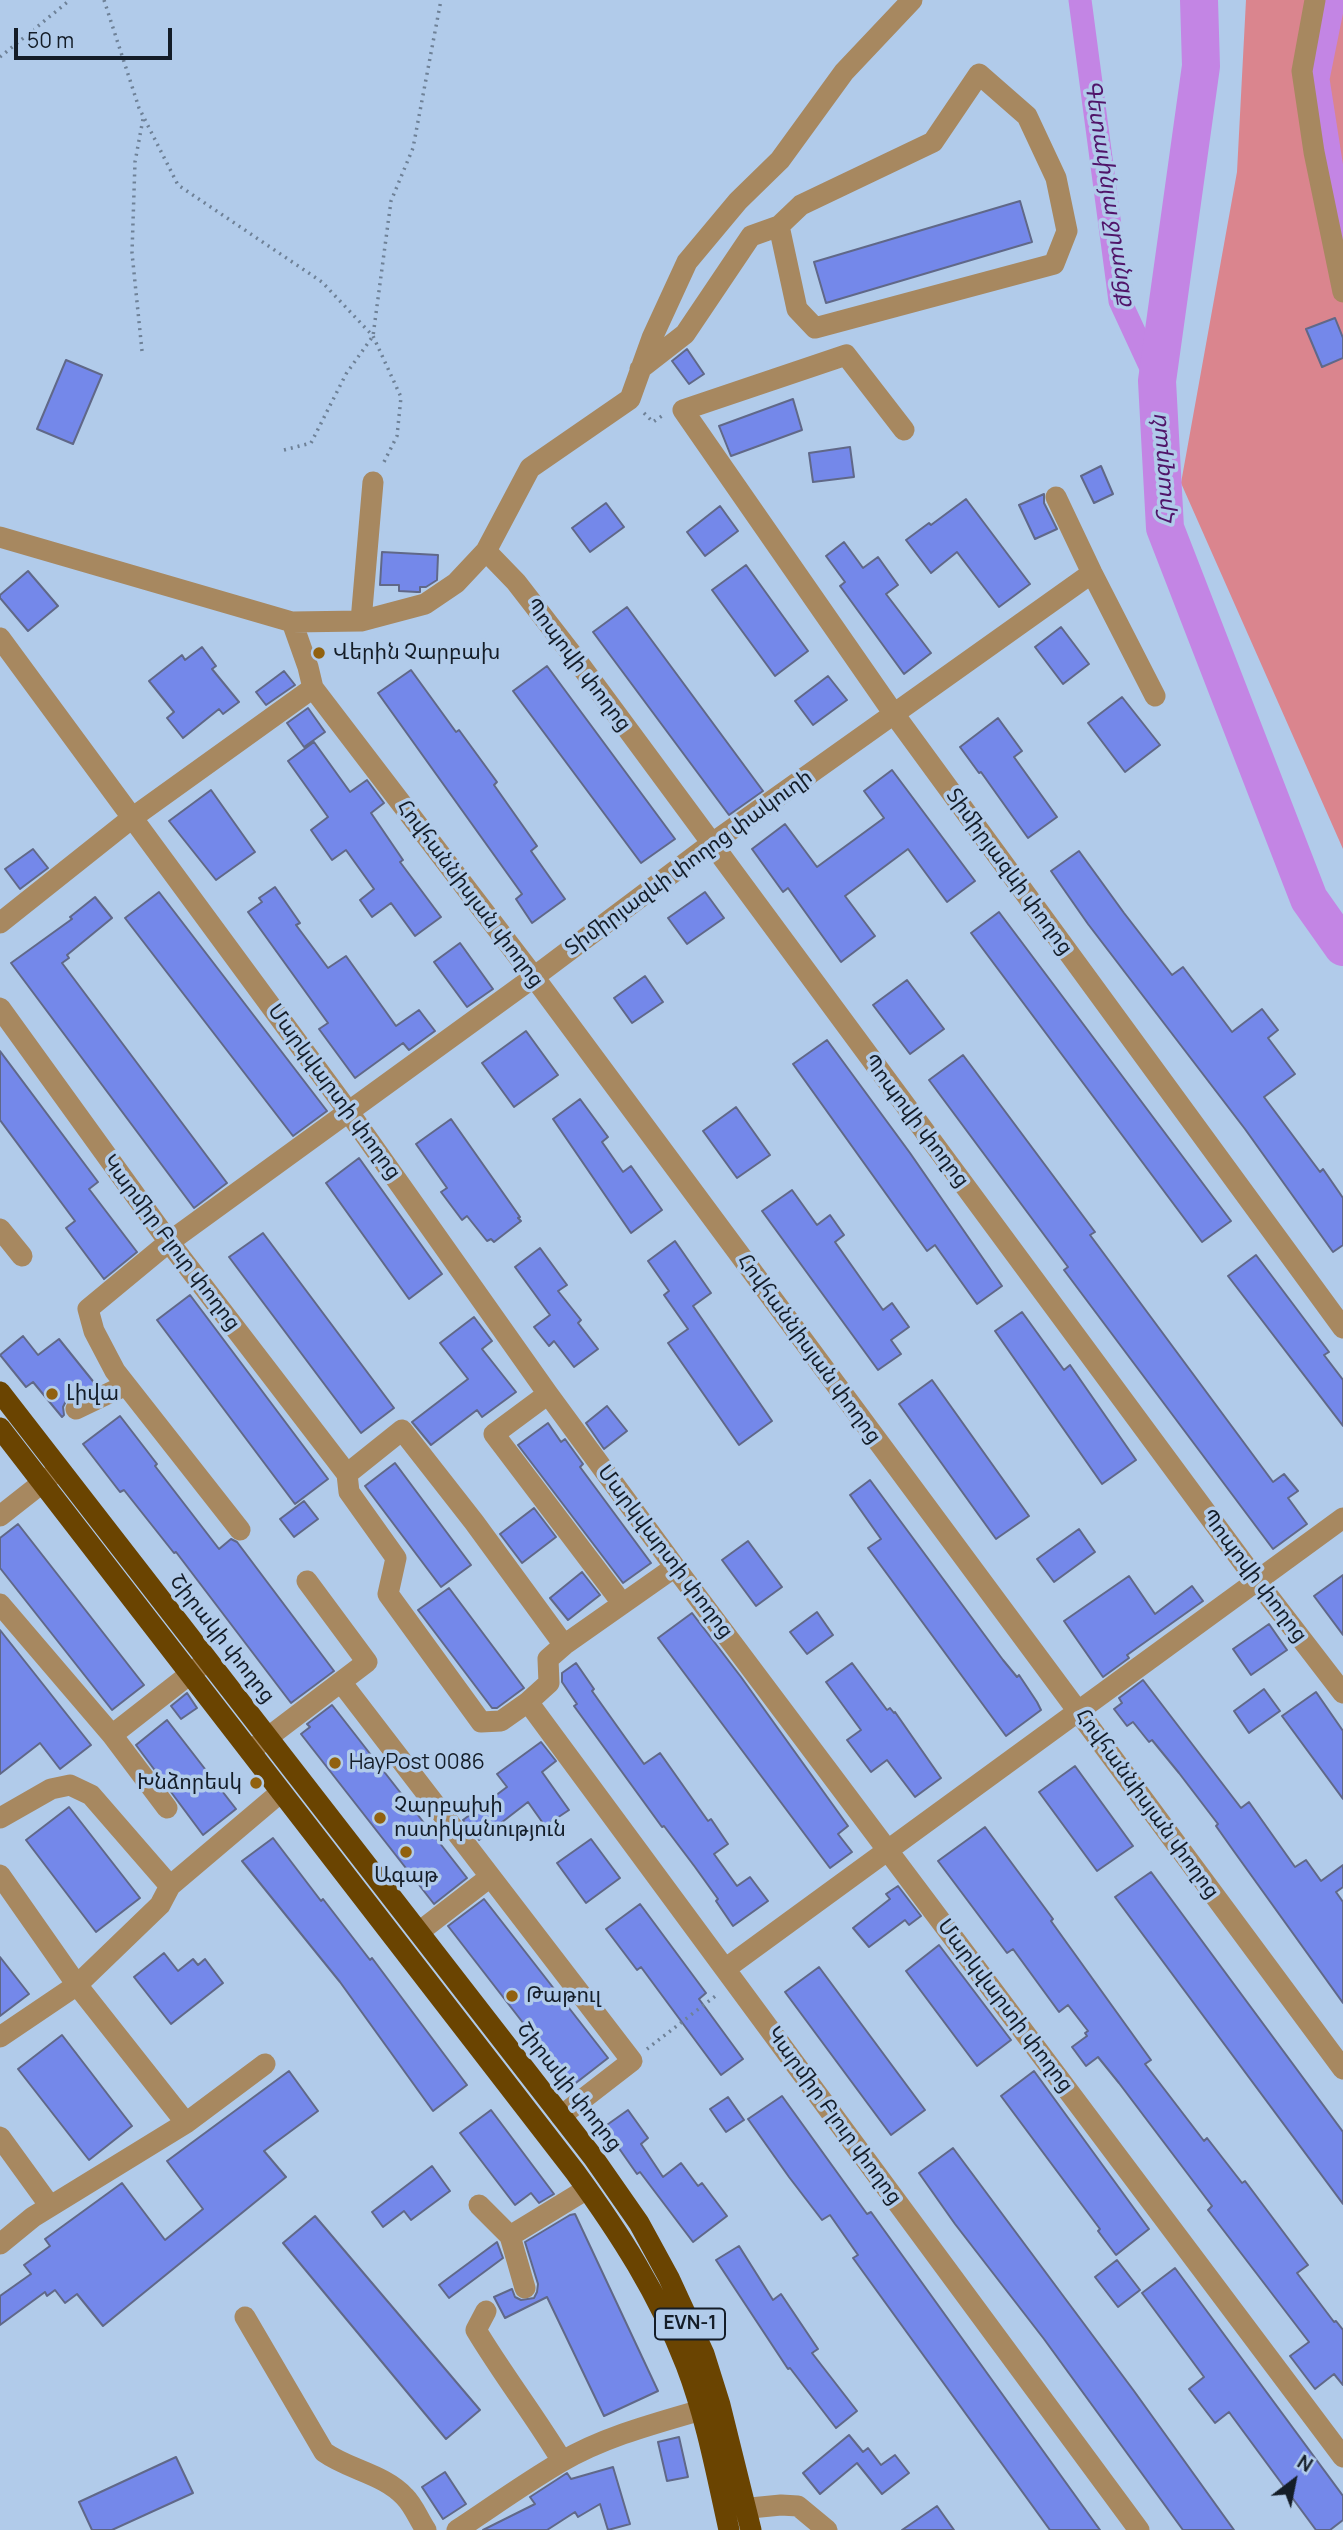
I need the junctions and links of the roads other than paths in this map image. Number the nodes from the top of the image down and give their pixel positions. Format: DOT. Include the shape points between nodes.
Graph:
graph roads {
  1 [pos="912,0"];
  2 [pos="1315,0"];
  3 [pos="779,226"];
  4 [pos="1343,292"];
  5 [pos="640,369"];
  6 [pos="904,430"];
  7 [pos="373,482"];
  8 [pos="1056,497"];
  9 [pos="0,537"];
  10 [pos="486,551"];
  11 [pos="1092,573"];
  12 [pos="361,621"];
  13 [pos="292,622"];
  14 [pos="0,638"];
  15 [pos="313,688"];
  16 [pos="1155,696"];
  17 [pos="894,715"];
  18 [pos="132,818"];
  19 [pos="711,845"];
  20 [pos="0,923"];
  21 [pos="534,977"];
  22 [pos="0,1008"];
  23 [pos="348,1111"];
  24 [pos="0,1228"];
  25 [pos="169,1242"];
  26 [pos="22,1256"];
  27 [pos="1343,1328"];
  28 [pos="126,1385"];
  29 [pos="0,1392"];
  30 [pos="548,1394"];
  31 [pos="76,1409"];
  32 [pos="0,1428"];
  33 [pos="60,1469"];
  34 [pos="346,1474"];
  35 [pos="42,1482"];
  36 [pos="0,1516"];
  37 [pos="1343,1518"];
  38 [pos="240,1530"];
  39 [pos="675,1567"];
  40 [pos="1256,1580"];
  41 [pos="307,1581"];
  42 [pos="0,1604"];
  43 [pos="622,1604"];
  44 [pos="564,1645"];
  45 [pos="208,1661"];
  46 [pos="190,1674"];
  47 [pos="341,1682"];
  48 [pos="1343,1693"];
  49 [pos="528,1702"];
  50 [pos="1079,1712"];
  51 [pos="112,1735"];
  52 [pos="268,1737"];
  53 [pos="250,1751"];
  54 [pos="281,1792"];
  55 [pos="167,1808"];
  56 [pos="0,1818"];
  57 [pos="889,1850"];
  58 [pos="0,1875"];
  59 [pos="490,1877"];
  60 [pos="170,1886"];
  61 [pos="419,1932"];
  62 [pos="725,1969"];
  63 [pos="77,1984"];
  64 [pos="0,2037"];
  65 [pos="265,2064"];
  66 [pos="1343,2069"];
  67 [pos="561,2116"];
  68 [pos="187,2123"];
  69 [pos="0,2137"];
  70 [pos="587,2189"];
  71 [pos="479,2205"];
  72 [pos="50,2206"];
  73 [pos="510,2236"];
  74 [pos="0,2244"];
  75 [pos="525,2288"];
  76 [pos="485,2311"];
  77 [pos="245,2316"];
  78 [pos="710,2408"];
  79 [pos="1343,2457"];
  80 [pos="562,2461"];
  81 [pos="733,2516"];
  82 [pos="426,2530"];
  83 [pos="457,2530"];
  84 [pos="751,2530"];
  85 [pos="827,2530"];
  86 [pos="1139,2530"];
  1 -- 5 [label="street" via="844,72 780,160 687,262"];
  2 -- 4 [label="street" via="1302,71"];
  3 -- 3 [label="street" via="801,205 933,142 979,75 1027,116 1056,178 1067,231 1054,264 815,328 797,309"];
  3 -- 5 [label="street" via="751,236 685,334"];
  5 -- 10 [label="street" via="629,399 530,468"];
  6 -- 17 [label="street, Տիմիրյազևի փողոց" via="846,355 673,412"];
  7 -- 12 [label="street"];
  8 -- 11 [label="street"];
  9 -- 13 [label="street"];
  10 -- 12 [label="street" via="456,583 425,604"];
  10 -- 19 [label="street, Պոպովի փողոց" via="538,610"];
  11 -- 16 [label="street"];
  11 -- 17 [label="street, Տիմիրյազևի փողոց փակուղի"];
  12 -- 13 [label="street"];
  13 -- 15 [label="street, Հովհաննիսյան փողոց"];
  14 -- 18 [label="street, Մարկվարտի փողոց"];
  15 -- 18 [label="street"];
  15 -- 21 [label="street, Հովհաննիսյան փողոց"];
  17 -- 19 [label="street, Տիմիրյազևի փողոց փակուղի"];
  17 -- 27 [label="street, Տիմիրյազևի փողոց"];
  18 -- 20 [label="street"];
  18 -- 23 [label="street, Մարկվարտի փողոց"];
  19 -- 21 [label="street, Տիմիրյազևի փողոց փակուղի"];
  19 -- 40 [label="street, Պոպովի փողոց"];
  21 -- 23 [label="street, Տիմիրյազևի փողոց փակուղի"];
  21 -- 50 [label="street, Հովհաննիսյան փողոց"];
  22 -- 25 [label="street, Կարմիր Բլուր փողոց"];
  23 -- 25 [label="street, Տիմիրյազևի փողոց փակուղի"];
  23 -- 30 [label="street, Մարկվարտի փողոց"];
  24 -- 26 [label="street"];
  25 -- 28 [label="street, Տիմիրյազևի փողոց փակուղի" via="88,1309 105,1355"];
  25 -- 34 [label="street, Կարմիր Բլուր փողոց"];
  28 -- 31 [label="street"];
  28 -- 38 [label="street"];
  29 -- 33 [label="highway, Շիրակի փողոց / EVN-1"];
  30 -- 39 [label="street, Մարկվարտի փողոց"];
  30 -- 43 [label="street" via="494,1434"];
  32 -- 35 [label="highway, Շիրակի փողոց / EVN-1"];
  33 -- 35 [label="street"];
  33 -- 45 [label="highway, Շիրակի փողոց / EVN-1"];
  34 -- 44 [label="street" via="402,1430"];
  34 -- 49 [label="street, Կարմիր Բլուր փողոց" via="349,1492 396,1558 388,1594 481,1722 501,1721"];
  35 -- 36 [label="street"];
  35 -- 46 [label="highway, Շիրակի փողոց / EVN-1"];
  37 -- 40 [label="street"];
  39 -- 43 [label="street"];
  39 -- 57 [label="street, Մարկվարտի փողոց"];
  40 -- 48 [label="street, Պոպովի փողոց"];
  40 -- 50 [label="street"];
  41 -- 47 [label="street" via="368,1662"];
  42 -- 51 [label="street"];
  43 -- 44 [label="street"];
  44 -- 49 [label="street" via="548,1659 549,1683"];
  45 -- 46 [label="street"];
  45 -- 52 [label="highway, Շիրակի փողոց / EVN-1"];
  46 -- 51 [label="street"];
  46 -- 53 [label="highway, Շիրակի փողոց / EVN-1"];
  47 -- 52 [label="street"];
  47 -- 59 [label="street"];
  49 -- 62 [label="street, Կարմիր Բլուր փողոց"];
  50 -- 57 [label="street"];
  50 -- 66 [label="street, Հովհաննիսյան փողոց"];
  51 -- 55 [label="street"];
  52 -- 53 [label="street"];
  52 -- 61 [label="highway, Շիրակի փողոց / EVN-1"];
  53 -- 54 [label="highway, Շիրակի փողոց / EVN-1"];
  54 -- 60 [label="street"];
  54 -- 70 [label="highway, Շիրակի փողոց / EVN-1"];
  56 -- 60 [label="street" via="51,1789 70,1785 91,1795"];
  57 -- 62 [label="street"];
  57 -- 79 [label="street, Մարկվարտի փողոց"];
  58 -- 63 [label="street"];
  59 -- 61 [label="street"];
  59 -- 67 [label="street" via="632,2061"];
  60 -- 63 [label="street" via="160,1905"];
  61 -- 67 [label="highway, Շիրակի փողոց / EVN-1"];
  62 -- 86 [label="street, Կարմիր Բլուր փողոց"];
  63 -- 64 [label="street"];
  63 -- 68 [label="street"];
  65 -- 68 [label="street"];
  67 -- 78 [label="highway, Շիրակի փողոց / EVN-1" via="639,2223 669,2278 705,2354"];
  68 -- 72 [label="street"];
  69 -- 72 [label="street"];
  70 -- 73 [label="street"];
  70 -- 78 [label="highway, Շիրակի փողոց / EVN-1" via="624,2240"];
  71 -- 73 [label="street"];
  72 -- 74 [label="street"];
  73 -- 75 [label="street"];
  76 -- 80 [label="street" via="476,2330"];
  77 -- 82 [label="street" via="324,2452 393,2487 406,2498"];
  78 -- 80 [label="street" via="646,2426"];
  78 -- 81 [label="highway, Շիրակի փողոց / EVN-1"];
  80 -- 83 [label="street"];
  81 -- 84 [label="highway, Շիրակի փողոց / EVN-1"];
  81 -- 85 [label="street" via="798,2505"];
}
